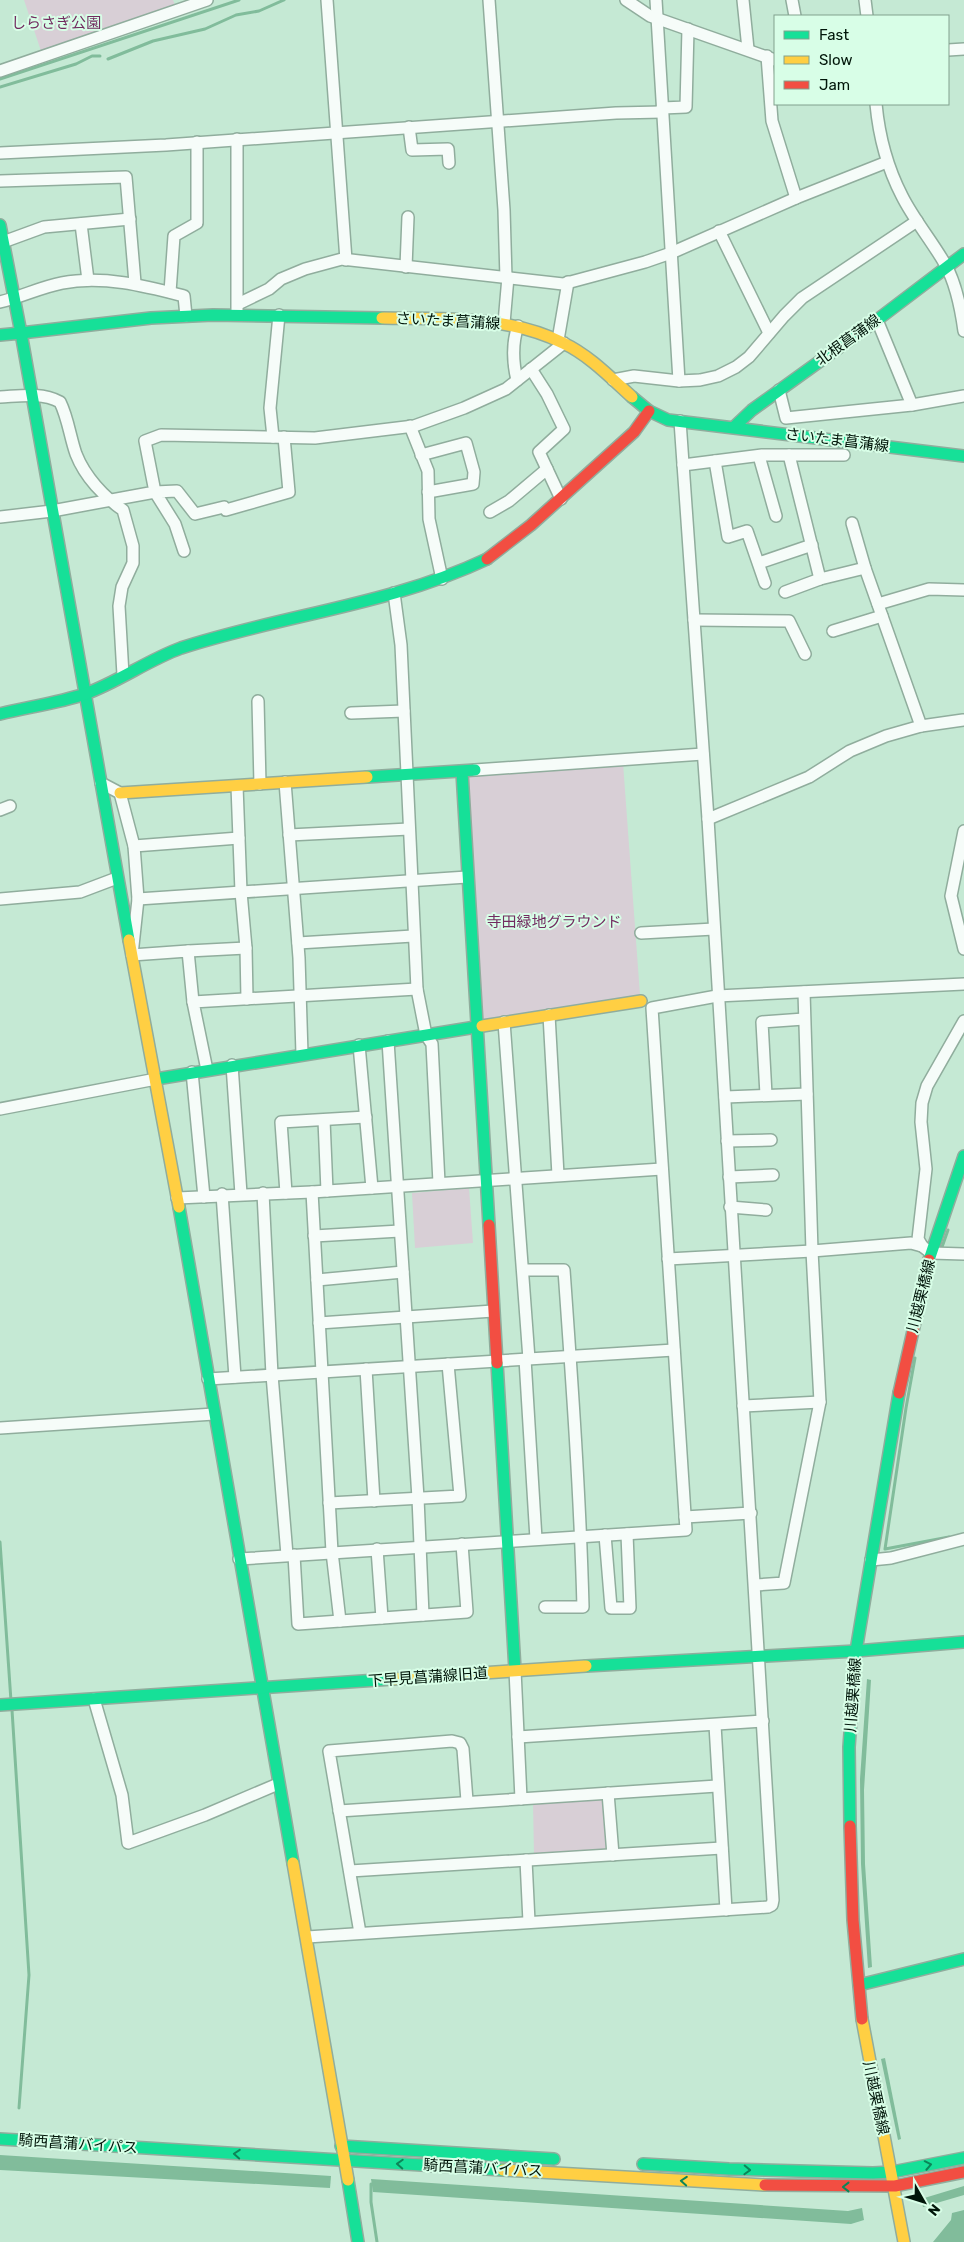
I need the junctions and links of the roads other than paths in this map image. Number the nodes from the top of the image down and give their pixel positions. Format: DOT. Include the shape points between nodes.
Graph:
graph roads {
  1 [pos="207,0"];
  2 [pos="327,0"];
  3 [pos="489,0"];
  4 [pos="626,0"];
  5 [pos="656,0"];
  6 [pos="743,0"];
  7 [pos="792,0"];
  8 [pos="865,0"];
  9 [pos="178,5"];
  10 [pos="795,15"];
  11 [pos="867,15"];
  12 [pos="657,18"];
  13 [pos="688,29"];
  14 [pos="748,49"];
  15 [pos="964,49"];
  16 [pos="949,50"];
  17 [pos="771,58"];
  18 [pos="0,71"];
  19 [pos="876,107"];
  20 [pos="662,110"];
  21 [pos="497,121"];
  22 [pos="409,127"];
  23 [pos="336,132"];
  24 [pos="237,139"];
  25 [pos="197,142"];
  26 [pos="0,153"];
  27 [pos="887,162"];
  28 [pos="449,163"];
  29 [pos="0,181"];
  30 [pos="796,198"];
  31 [pos="408,217"];
  32 [pos="130,219"];
  33 [pos="917,221"];
  34 [pos="81,224"];
  35 [pos="0,225"];
  36 [pos="719,232"];
  37 [pos="3,242"];
  38 [pos="671,253"];
  39 [pos="964,254"];
  40 [pos="346,260"];
  41 [pos="946,266"];
  42 [pos="406,267"];
  43 [pos="507,277"];
  44 [pos="88,280"];
  45 [pos="568,282"];
  46 [pos="135,283"];
  47 [pos="170,292"];
  48 [pos="14,299"];
  49 [pos="0,302"];
  50 [pos="237,309"];
  51 [pos="186,316"];
  52 [pos="279,316"];
  53 [pos="877,320"];
  54 [pos="504,323"];
  55 [pos="518,326"];
  56 [pos="964,331"];
  57 [pos="769,332"];
  58 [pos="21,333"];
  59 [pos="0,335"];
  60 [pos="561,342"];
  61 [pos="531,369"];
  62 [pos="517,380"];
  63 [pos="613,380"];
  64 [pos="679,381"];
  65 [pos="778,390"];
  66 [pos="31,395"];
  67 [pos="964,396"];
  68 [pos="0,397"];
  69 [pos="912,405"];
  70 [pos="649,411"];
  71 [pos="680,421"];
  72 [pos="410,426"];
  73 [pos="734,427"];
  74 [pos="278,437"];
  75 [pos="421,455"];
  76 [pos="789,455"];
  77 [pos="844,455"];
  78 [pos="759,456"];
  79 [pos="964,456"];
  80 [pos="714,461"];
  81 [pos="683,465"];
  82 [pos="547,469"];
  83 [pos="155,492"];
  84 [pos="428,492"];
  85 [pos="561,499"];
  86 [pos="110,501"];
  87 [pos="52,511"];
  88 [pos="490,512"];
  89 [pos="776,516"];
  90 [pos="0,517"];
  91 [pos="852,524"];
  92 [pos="812,545"];
  93 [pos="184,551"];
  94 [pos="759,563"];
  95 [pos="865,568"];
  96 [pos="442,579"];
  97 [pos="820,579"];
  98 [pos="764,583"];
  99 [pos="964,590"];
  100 [pos="785,592"];
  101 [pos="394,593"];
  102 [pos="878,604"];
  103 [pos="882,616"];
  104 [pos="694,620"];
  105 [pos="833,631"];
  106 [pos="806,654"];
  107 [pos="123,675"];
  108 [pos="86,694"];
  109 [pos="258,701"];
  110 [pos="404,711"];
  111 [pos="352,713"];
  112 [pos="0,714"];
  113 [pos="964,720"];
  114 [pos="921,726"];
  115 [pos="703,754"];
  116 [pos="475,770"];
  117 [pos="462,772"];
  118 [pos="408,774"];
  119 [pos="285,782"];
  120 [pos="101,783"];
  121 [pos="260,784"];
  122 [pos="237,786"];
  123 [pos="120,794"];
  124 [pos="708,818"];
  125 [pos="409,829"];
  126 [pos="964,832"];
  127 [pos="289,835"];
  128 [pos="239,838"];
  129 [pos="134,846"];
  130 [pos="961,866"];
  131 [pos="467,877"];
  132 [pos="117,878"];
  133 [pos="410,881"];
  134 [pos="293,889"];
  135 [pos="241,892"];
  136 [pos="0,899"];
  137 [pos="138,899"];
  138 [pos="714,929"];
  139 [pos="641,933"];
  140 [pos="413,936"];
  141 [pos="298,943"];
  142 [pos="246,948"];
  143 [pos="964,949"];
  144 [pos="188,950"];
  145 [pos="132,955"];
  146 [pos="964,984"];
  147 [pos="417,989"];
  148 [pos="804,992"];
  149 [pos="717,996"];
  150 [pos="300,997"];
  151 [pos="247,999"];
  152 [pos="641,1001"];
  153 [pos="193,1002"];
  154 [pos="549,1015"];
  155 [pos="804,1019"];
  156 [pos="964,1021"];
  157 [pos="504,1022"];
  158 [pos="476,1026"];
  159 [pos="426,1035"];
  160 [pos="388,1041"];
  161 [pos="360,1045"];
  162 [pos="302,1054"];
  163 [pos="232,1065"];
  164 [pos="207,1070"];
  165 [pos="192,1072"];
  166 [pos="156,1079"];
  167 [pos="807,1094"];
  168 [pos="766,1095"];
  169 [pos="725,1097"];
  170 [pos="0,1109"];
  171 [pos="366,1117"];
  172 [pos="324,1120"];
  173 [pos="771,1140"];
  174 [pos="727,1141"];
  175 [pos="964,1156"];
  176 [pos="662,1169"];
  177 [pos="558,1175"];
  178 [pos="773,1176"];
  179 [pos="729,1177"];
  180 [pos="516,1178"];
  181 [pos="486,1180"];
  182 [pos="439,1183"];
  183 [pos="397,1186"];
  184 [pos="372,1188"];
  185 [pos="327,1191"];
  186 [pos="286,1192"];
  187 [pos="312,1192"];
  188 [pos="263,1193"];
  189 [pos="222,1194"];
  190 [pos="241,1194"];
  191 [pos="204,1197"];
  192 [pos="177,1198"];
  193 [pos="730,1207"];
  194 [pos="766,1210"];
  195 [pos="400,1231"];
  196 [pos="314,1236"];
  197 [pos="926,1250"];
  198 [pos="812,1251"];
  199 [pos="964,1254"];
  200 [pos="733,1256"];
  201 [pos="668,1259"];
  202 [pos="523,1270"];
  203 [pos="402,1272"];
  204 [pos="317,1280"];
  205 [pos="494,1311"];
  206 [pos="405,1318"];
  207 [pos="319,1323"];
  208 [pos="674,1350"];
  209 [pos="570,1356"];
  210 [pos="527,1359"];
  211 [pos="496,1361"];
  212 [pos="448,1364"];
  213 [pos="408,1366"];
  214 [pos="366,1369"];
  215 [pos="322,1372"];
  216 [pos="272,1375"];
  217 [pos="235,1377"];
  218 [pos="208,1379"];
  219 [pos="820,1402"];
  220 [pos="743,1406"];
  221 [pos="214,1414"];
  222 [pos="0,1428"];
  223 [pos="418,1498"];
  224 [pos="374,1500"];
  225 [pos="329,1503"];
  226 [pos="751,1513"];
  227 [pos="685,1517"];
  228 [pos="627,1534"];
  229 [pos="606,1535"];
  230 [pos="581,1536"];
  231 [pos="536,1539"];
  232 [pos="964,1539"];
  233 [pos="508,1541"];
  234 [pos="462,1544"];
  235 [pos="420,1546"];
  236 [pos="377,1549"];
  237 [pos="332,1552"];
  238 [pos="291,1555"];
  239 [pos="239,1559"];
  240 [pos="871,1560"];
  241 [pos="756,1585"];
  242 [pos="545,1607"];
  243 [pos="423,1615"];
  244 [pos="382,1618"];
  245 [pos="340,1621"];
  246 [pos="964,1642"];
  247 [pos="856,1651"];
  248 [pos="760,1657"];
  249 [pos="515,1670"];
  250 [pos="261,1689"];
  251 [pos="94,1699"];
  252 [pos="0,1705"];
  253 [pos="763,1721"];
  254 [pos="715,1725"];
  255 [pos="518,1737"];
  256 [pos="278,1784"];
  257 [pos="718,1786"];
  258 [pos="608,1793"];
  259 [pos="521,1799"];
  260 [pos="467,1801"];
  261 [pos="339,1811"];
  262 [pos="722,1848"];
  263 [pos="613,1855"];
  264 [pos="526,1860"];
  265 [pos="350,1871"];
  266 [pos="726,1910"];
  267 [pos="529,1922"];
  268 [pos="360,1933"];
  269 [pos="307,1937"];
  270 [pos="964,1959"];
  271 [pos="859,1985"];
  272 [pos="0,2139"];
  273 [pos="337,2146"];
  274 [pos="964,2158"];
  275 [pos="568,2159"];
  276 [pos="344,2161"];
  277 [pos="636,2164"];
  278 [pos="892,2172"];
  279 [pos="964,2172"];
  280 [pos="895,2186"];
  281 [pos="358,2242"];
  282 [pos="904,2242"];
  1 -- 9 [label="street"];
  2 -- 23 [label="street"];
  3 -- 21 [label="street"];
  4 -- 12 [label="street" via="638,10"];
  5 -- 12 [label="street"];
  6 -- 14 [label="street"];
  7 -- 10 [label="street"];
  8 -- 11 [label="street"];
  9 -- 18 [label="street"];
  12 -- 13 [label="street"];
  12 -- 20 [label="street"];
  13 -- 14 [label="street"];
  13 -- 20 [label="street" via="686,107"];
  14 -- 17 [label="street"];
  15 -- 16 [label="street"];
  17 -- 30 [label="street" via="772,121"];
  19 -- 27 [label="street"];
  20 -- 21 [label="street"];
  20 -- 38 [label="street"];
  21 -- 22 [label="street"];
  21 -- 43 [label="street"];
  22 -- 23 [label="street"];
  22 -- 28 [label="street" via="412,150 448,149"];
  23 -- 24 [label="street"];
  23 -- 40 [label="street"];
  24 -- 25 [label="street"];
  24 -- 50 [label="street"];
  25 -- 26 [label="street"];
  25 -- 47 [label="street" via="197,223 174,236"];
  27 -- 30 [label="street"];
  27 -- 33 [label="street"];
  29 -- 32 [label="street" via="126,177"];
  30 -- 36 [label="street"];
  31 -- 42 [label="street"];
  32 -- 34 [label="street"];
  32 -- 46 [label="street"];
  33 -- 41 [label="street"];
  33 -- 57 [label="street" via="802,298"];
  34 -- 37 [label="street" via="44,228"];
  34 -- 44 [label="street"];
  35 -- 37 [label="main road"];
  36 -- 38 [label="street"];
  36 -- 57 [label="street"];
  37 -- 48 [label="main road"];
  38 -- 45 [label="street"];
  38 -- 64 [label="street"];
  39 -- 41 [label="main road, 北根菖蒲線"];
  40 -- 42 [label="street"];
  40 -- 50 [label="street" via="305,269 281,279"];
  41 -- 53 [label="main road, 北根菖蒲線"];
  41 -- 56 [label="street" via="955,289"];
  42 -- 43 [label="street"];
  43 -- 45 [label="street"];
  43 -- 54 [label="street"];
  44 -- 46 [label="street"];
  44 -- 48 [label="street" via="46,287"];
  45 -- 60 [label="street"];
  46 -- 47 [label="street"];
  47 -- 51 [label="street" via="184,296"];
  48 -- 49 [label="street"];
  48 -- 58 [label="main road"];
  50 -- 51 [label="main road, さいたま菖蒲線"];
  50 -- 52 [label="main road, さいたま菖蒲線"];
  51 -- 58 [label="main road, さいたま菖蒲線"];
  52 -- 54 [label="main road, さいたま菖蒲線"];
  52 -- 74 [label="street" via="270,408"];
  53 -- 65 [label="main road, 北根菖蒲線"];
  53 -- 69 [label="street"];
  54 -- 55 [label="main road, さいたま菖蒲線"];
  55 -- 60 [label="main road, さいたま菖蒲線"];
  55 -- 62 [label="street" via="514,352"];
  57 -- 64 [label="street" via="749,357 736,367 718,376"];
  58 -- 59 [label="main road, さいたま菖蒲線"];
  58 -- 66 [label="main road"];
  60 -- 61 [label="street"];
  60 -- 63 [label="main road, さいたま菖蒲線"];
  61 -- 62 [label="street"];
  61 -- 82 [label="street" via="564,429 539,452"];
  62 -- 72 [label="street" via="506,389 464,408"];
  63 -- 64 [label="street" via="634,376"];
  63 -- 70 [label="main road, さいたま菖蒲線"];
  65 -- 69 [label="street" via="786,418"];
  65 -- 73 [label="main road, 北根菖蒲線"];
  66 -- 68 [label="street"];
  66 -- 86 [label="street" via="51,397 60,402 77,456 87,474"];
  66 -- 87 [label="main road"];
  67 -- 69 [label="street"];
  70 -- 71 [label="main road, さいたま菖蒲線" via="668,420"];
  70 -- 85 [label="main road" via="634,432"];
  71 -- 73 [label="main road, さいたま菖蒲線"];
  71 -- 81 [label="street"];
  72 -- 74 [label="street" via="342,436"];
  72 -- 75 [label="street"];
  73 -- 79 [label="main road, さいたま菖蒲線"];
  74 -- 83 [label="street" via="161,435 145,441"];
  74 -- 83 [label="street" via="289,492 226,510 224,507 194,514 177,491"];
  75 -- 84 [label="street" via="428,471"];
  75 -- 84 [label="street" via="466,442 474,472 473,484"];
  76 -- 77 [label="street"];
  76 -- 78 [label="street"];
  76 -- 92 [label="street"];
  78 -- 80 [label="street"];
  78 -- 89 [label="street"];
  80 -- 81 [label="street"];
  80 -- 94 [label="street" via="728,537 747,531"];
  81 -- 104 [label="street"];
  82 -- 85 [label="street"];
  82 -- 88 [label="street" via="508,502"];
  83 -- 86 [label="street"];
  83 -- 93 [label="street" via="175,524"];
  84 -- 96 [label="street"];
  85 -- 96 [label="main road" via="488,559"];
  86 -- 87 [label="street"];
  86 -- 107 [label="street" via="123,510 133,546 133,563 122,587 119,606"];
  87 -- 90 [label="street"];
  87 -- 108 [label="main road"];
  91 -- 95 [label="street"];
  92 -- 94 [label="street"];
  92 -- 97 [label="street"];
  94 -- 98 [label="street"];
  95 -- 97 [label="street"];
  95 -- 102 [label="street"];
  96 -- 101 [label="main road"];
  97 -- 100 [label="street"];
  99 -- 102 [label="street" via="929,589"];
  101 -- 107 [label="main road" via="188,646"];
  101 -- 110 [label="street" via="401,645"];
  102 -- 103 [label="street"];
  103 -- 105 [label="street"];
  103 -- 114 [label="street"];
  104 -- 106 [label="street" via="789,621"];
  104 -- 115 [label="street"];
  107 -- 108 [label="main road"];
  108 -- 112 [label="main road"];
  108 -- 120 [label="main road"];
  109 -- 121 [label="street"];
  110 -- 111 [label="street"];
  110 -- 118 [label="street"];
  113 -- 114 [label="street"];
  114 -- 124 [label="street" via="850,751 808,777"];
  115 -- 116 [label="street"];
  115 -- 124 [label="street"];
  116 -- 117 [label="main road"];
  117 -- 118 [label="main road"];
  117 -- 131 [label="main road"];
  118 -- 119 [label="main road"];
  118 -- 125 [label="street"];
  119 -- 121 [label="main road"];
  119 -- 127 [label="street"];
  120 -- 123 [label="street"];
  120 -- 132 [label="main road"];
  121 -- 122 [label="main road"];
  122 -- 123 [label="main road"];
  122 -- 128 [label="street"];
  123 -- 129 [label="street"];
  124 -- 138 [label="street"];
  125 -- 127 [label="street"];
  125 -- 133 [label="street"];
  126 -- 130 [label="street"];
  127 -- 134 [label="street"];
  128 -- 129 [label="street"];
  128 -- 135 [label="street"];
  129 -- 137 [label="street"];
  130 -- 143 [label="street" via="951,896"];
  131 -- 133 [label="street"];
  131 -- 158 [label="main road"];
  132 -- 136 [label="street" via="80,892"];
  132 -- 145 [label="main road"];
  133 -- 134 [label="street"];
  133 -- 140 [label="street"];
  134 -- 135 [label="street"];
  134 -- 141 [label="street"];
  135 -- 137 [label="street"];
  135 -- 142 [label="street"];
  137 -- 145 [label="street"];
  138 -- 139 [label="street"];
  138 -- 149 [label="street"];
  140 -- 141 [label="street"];
  140 -- 147 [label="street"];
  141 -- 150 [label="street"];
  142 -- 144 [label="street"];
  142 -- 151 [label="street"];
  144 -- 145 [label="street"];
  144 -- 153 [label="street"];
  145 -- 166 [label="main road"];
  146 -- 148 [label="street"];
  147 -- 150 [label="street"];
  147 -- 159 [label="street"];
  148 -- 149 [label="street"];
  148 -- 155 [label="street"];
  149 -- 169 [label="street"];
  149 -- 176 [label="street" via="652,1008"];
  150 -- 151 [label="street"];
  150 -- 162 [label="street"];
  151 -- 153 [label="street"];
  152 -- 154 [label="main road"];
  153 -- 164 [label="street"];
  154 -- 157 [label="main road"];
  154 -- 177 [label="street"];
  155 -- 167 [label="street"];
  155 -- 168 [label="street" via="762,1022"];
  156 -- 197 [label="street" via="927,1086 922,1103 926,1169 918,1240"];
  157 -- 158 [label="main road"];
  157 -- 180 [label="street"];
  158 -- 159 [label="main road"];
  158 -- 181 [label="main road"];
  159 -- 160 [label="main road"];
  159 -- 182 [label="street" via="432,1044"];
  160 -- 161 [label="main road"];
  160 -- 183 [label="street"];
  161 -- 162 [label="main road"];
  161 -- 171 [label="street"];
  162 -- 163 [label="main road"];
  163 -- 164 [label="main road"];
  163 -- 190 [label="street"];
  164 -- 165 [label="main road"];
  165 -- 166 [label="main road"];
  165 -- 191 [label="street"];
  166 -- 170 [label="street"];
  166 -- 192 [label="main road"];
  167 -- 168 [label="street"];
  167 -- 198 [label="street"];
  168 -- 169 [label="street"];
  169 -- 174 [label="street"];
  171 -- 172 [label="street"];
  171 -- 184 [label="street"];
  172 -- 185 [label="street"];
  172 -- 186 [label="street" via="281,1122"];
  173 -- 174 [label="street"];
  174 -- 179 [label="street"];
  175 -- 197 [label="main road, 川越栗橋線"];
  176 -- 177 [label="street"];
  176 -- 201 [label="street"];
  177 -- 180 [label="street"];
  178 -- 179 [label="street"];
  179 -- 193 [label="street"];
  180 -- 181 [label="street"];
  180 -- 202 [label="street"];
  181 -- 182 [label="street"];
  181 -- 205 [label="main road"];
  182 -- 183 [label="street"];
  183 -- 184 [label="street"];
  183 -- 195 [label="street"];
  184 -- 185 [label="street"];
  185 -- 187 [label="street"];
  186 -- 187 [label="street"];
  186 -- 188 [label="street"];
  187 -- 196 [label="street"];
  188 -- 190 [label="street"];
  188 -- 216 [label="street"];
  189 -- 190 [label="street"];
  189 -- 191 [label="street"];
  189 -- 217 [label="street"];
  191 -- 192 [label="street"];
  192 -- 218 [label="main road"];
  193 -- 194 [label="street"];
  193 -- 200 [label="street"];
  195 -- 196 [label="street"];
  195 -- 203 [label="street"];
  196 -- 204 [label="street"];
  197 -- 198 [label="street" via="911,1243"];
  197 -- 199 [label="street"];
  197 -- 240 [label="main road, 川越栗橋線"];
  198 -- 200 [label="street"];
  198 -- 219 [label="street"];
  200 -- 201 [label="street"];
  200 -- 220 [label="street"];
  201 -- 208 [label="street"];
  202 -- 209 [label="street" via="564,1270"];
  202 -- 210 [label="street"];
  203 -- 204 [label="street"];
  203 -- 206 [label="street"];
  204 -- 207 [label="street"];
  205 -- 206 [label="street"];
  205 -- 211 [label="main road"];
  206 -- 207 [label="street"];
  206 -- 213 [label="street"];
  207 -- 215 [label="street"];
  208 -- 209 [label="street"];
  208 -- 227 [label="street"];
  209 -- 210 [label="street"];
  209 -- 230 [label="street"];
  210 -- 211 [label="street"];
  210 -- 231 [label="street"];
  211 -- 212 [label="street"];
  211 -- 233 [label="main road"];
  212 -- 213 [label="street"];
  212 -- 223 [label="street" via="460,1496"];
  213 -- 214 [label="street"];
  213 -- 223 [label="street"];
  214 -- 215 [label="street"];
  214 -- 224 [label="street"];
  215 -- 216 [label="street"];
  215 -- 225 [label="street"];
  216 -- 217 [label="street"];
  216 -- 238 [label="street"];
  217 -- 218 [label="street"];
  218 -- 221 [label="main road"];
  219 -- 220 [label="street"];
  219 -- 241 [label="street" via="784,1583"];
  220 -- 226 [label="street"];
  221 -- 222 [label="street"];
  221 -- 239 [label="main road"];
  223 -- 224 [label="street"];
  223 -- 235 [label="street"];
  224 -- 225 [label="street"];
  225 -- 237 [label="street"];
  226 -- 227 [label="street"];
  226 -- 241 [label="street"];
  227 -- 228 [label="street" via="686,1530"];
  228 -- 229 [label="street"];
  228 -- 229 [label="street" via="630,1608 611,1608"];
  229 -- 230 [label="street"];
  230 -- 231 [label="street"];
  230 -- 242 [label="street" via="583,1607"];
  231 -- 233 [label="street"];
  232 -- 240 [label="street"];
  233 -- 234 [label="street"];
  233 -- 249 [label="main road"];
  234 -- 235 [label="street"];
  234 -- 243 [label="street" via="467,1612"];
  235 -- 236 [label="street"];
  235 -- 243 [label="street"];
  236 -- 237 [label="street"];
  236 -- 244 [label="street"];
  237 -- 238 [label="street"];
  237 -- 245 [label="street"];
  238 -- 239 [label="street"];
  238 -- 245 [label="street" via="298,1624"];
  239 -- 250 [label="main road"];
  240 -- 247 [label="main road, 川越栗橋線"];
  241 -- 248 [label="street"];
  243 -- 244 [label="street"];
  244 -- 245 [label="street"];
  246 -- 247 [label="main road, 下早見菖蒲線旧道"];
  247 -- 248 [label="main road, 下早見菖蒲線旧道"];
  247 -- 271 [label="main road, 川越栗橋線" via="850,1747 850,1830"];
  248 -- 249 [label="main road, 下早見菖蒲線旧道"];
  248 -- 253 [label="street"];
  249 -- 250 [label="main road, 下早見菖蒲線旧道"];
  249 -- 255 [label="street"];
  250 -- 251 [label="main road, 下早見菖蒲線旧道"];
  250 -- 256 [label="main road"];
  251 -- 252 [label="main road, 下早見菖蒲線旧道"];
  251 -- 256 [label="street" via="122,1795 128,1843"];
  253 -- 254 [label="street"];
  253 -- 266 [label="street" via="773,1900 768,1907"];
  254 -- 255 [label="street"];
  254 -- 257 [label="street"];
  255 -- 259 [label="street"];
  256 -- 269 [label="main road"];
  257 -- 258 [label="street"];
  257 -- 262 [label="street"];
  258 -- 259 [label="street"];
  258 -- 263 [label="street"];
  259 -- 260 [label="street"];
  260 -- 261 [label="street"];
  260 -- 261 [label="street" via="463,1749 460,1743 452,1741 329,1751"];
  261 -- 265 [label="street"];
  262 -- 263 [label="street"];
  262 -- 266 [label="street"];
  263 -- 264 [label="street"];
  264 -- 265 [label="street"];
  264 -- 267 [label="street"];
  265 -- 268 [label="street"];
  266 -- 267 [label="street"];
  267 -- 268 [label="street"];
  268 -- 269 [label="street"];
  269 -- 273 [label="main road"];
  270 -- 271 [label="main road"];
  271 -- 278 [label="main road, 川越栗橋線" via="867,2053"];
  276 -- 272 [label="main road, 騎西菖蒲バイパス, one-way"];
  273 -- 275 [label="main road, 騎西菖蒲バイパス"];
  273 -- 276 [label="main road"];
  278 -- 274 [label="main road, one-way"];
  280 -- 276 [label="main road, 騎西菖蒲バイパス, one-way" via="755,2185"];
  276 -- 281 [label="main road"];
  277 -- 278 [label="main road, one-way"];
  278 -- 280 [label="main road, 川越栗橋線"];
  279 -- 280 [label="main road, 騎西菖蒲バイパス"];
  280 -- 282 [label="main road, 川越栗橋線"];
}
